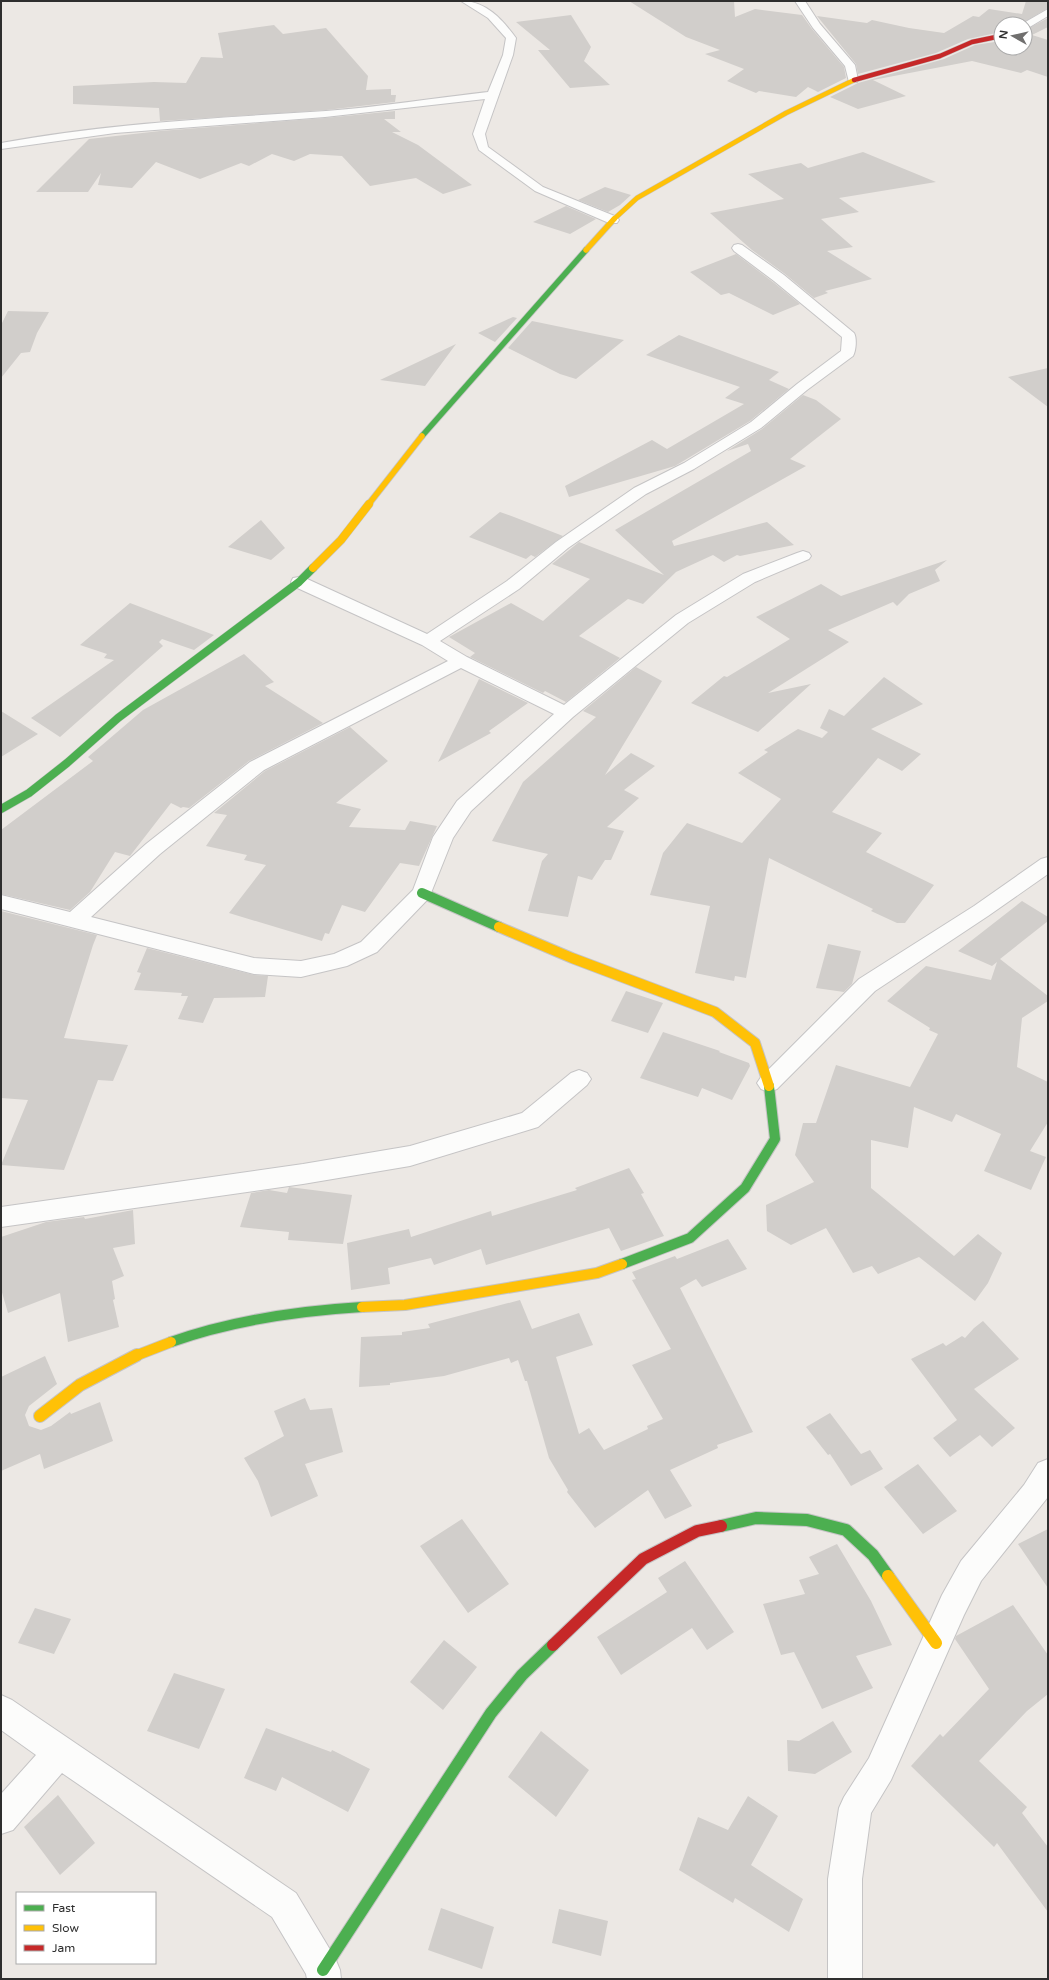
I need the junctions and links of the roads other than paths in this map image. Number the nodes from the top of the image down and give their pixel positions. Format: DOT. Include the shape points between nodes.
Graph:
graph roads {
  1 [pos="466,1"];
  2 [pos="800,1"];
  3 [pos="1048,12"];
  4 [pos="1033,21"];
  5 [pos="993,38"];
  6 [pos="853,80"];
  7 [pos="492,95"];
  8 [pos="1,146"];
  9 [pos="612,220"];
  10 [pos="738,248"];
  11 [pos="803,556"];
  12 [pos="299,582"];
  13 [pos="428,641"];
  14 [pos="461,661"];
  15 [pos="566,713"];
  16 [pos="1,809"];
  17 [pos="1048,864"];
  18 [pos="422,893"];
  19 [pos="1,902"];
  20 [pos="75,920"];
  21 [pos="579,1079"];
  22 [pos="769,1083"];
  23 [pos="1,1217"];
  24 [pos="40,1416"];
  25 [pos="1048,1472"];
  26 [pos="936,1643"];
  27 [pos="1,1711"];
  28 [pos="59,1752"];
  29 [pos="1,1818"];
  30 [pos="324,1975"];
  31 [pos="845,1979"];
  1 -- 7 [label="street" via="487,11 511,38 508,55"];
  2 -- 6 [label="street" via="816,26 850,65"];
  3 -- 4 [label="street"];
  5 -- 6 [label="street" via="972,42 940,56"];
  6 -- 9 [label="street" via="786,113 698,162 637,198"];
  7 -- 8 [label="street" via="324,114 62,135"];
  7 -- 9 [label="street" via="479,134 483,148 539,189"];
  9 -- 12 [label="street" via="432,423 341,540"];
  10 -- 13 [label="street" via="849,336 848,353 756,425 690,466 640,491 562,545 513,585"];
  11 -- 15 [label="street" via="748,578 682,619"];
  12 -- 13 [label="street"];
  12 -- 16 [label="street" via="118,718 29,793"];
  13 -- 14 [label="street"];
  14 -- 15 [label="street"];
  14 -- 20 [label="street" via="257,766 153,849"];
  15 -- 18 [label="street" via="464,806 443,836"];
  17 -- 22 [label="street" via="867,985"];
  18 -- 20 [label="street" via="369,947 339,961 301,969 254,966"];
  18 -- 22 [label="street" via="572,958 715,1012 755,1043"];
  19 -- 20 [label="street"];
  21 -- 23 [label="street" via="530,1120 410,1156 303,1174"];
  22 -- 24 [label="street" via="775,1139 745,1188 690,1238 597,1273 405,1305 306,1310 201,1330 132,1357 80,1385"];
  25 -- 26 [label="street" via="1034,1494 971,1571"];
  26 -- 30 [label="street" via="873,1555 846,1530 807,1520 756,1518 697,1531 643,1559 522,1675 491,1713"];
  26 -- 31 [label="street" via="880,1769 855,1808 845,1879"];
  27 -- 28 [label="street"];
  28 -- 29 [label="street"];
  28 -- 30 [label="street" via="284,1905"];
}
